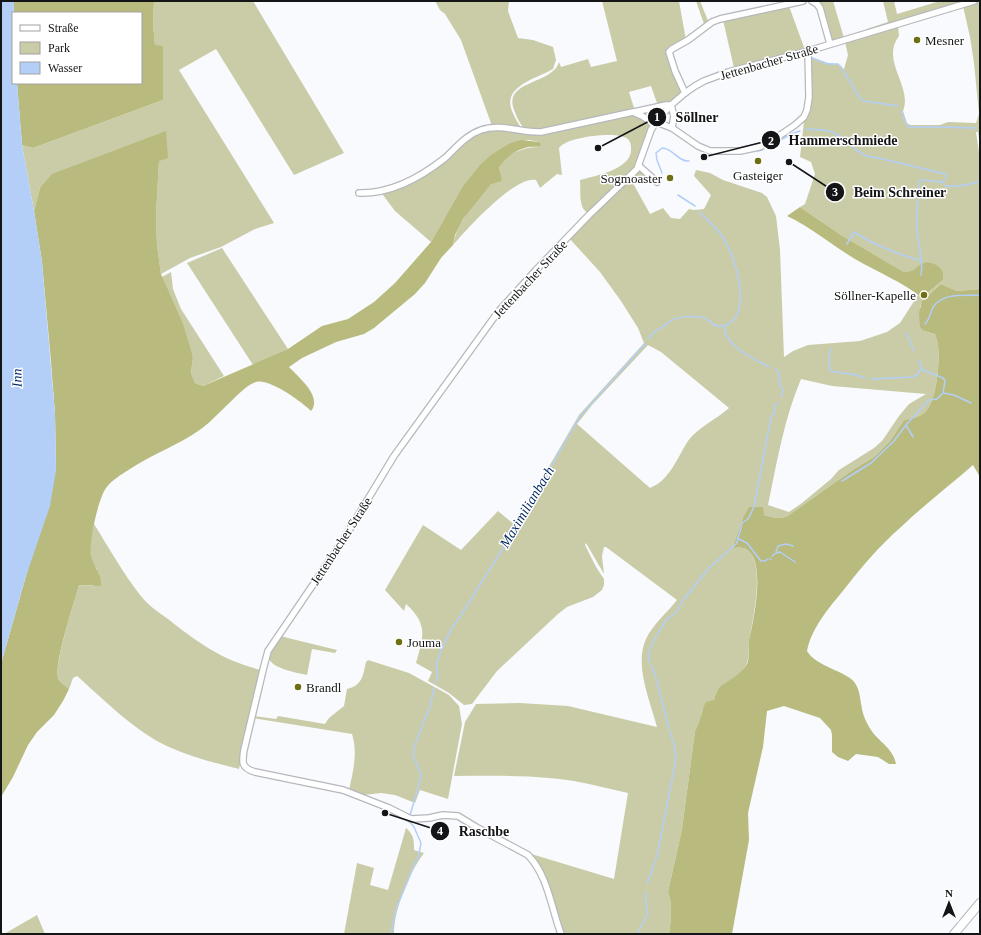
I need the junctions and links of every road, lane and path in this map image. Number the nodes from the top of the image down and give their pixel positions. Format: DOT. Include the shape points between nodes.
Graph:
graph roads {
  1 [pos="804,1"];
  2 [pos="812,1"];
  3 [pos="974,1"];
  4 [pos="830,44"];
  5 [pos="808,51"];
  6 [pos="685,93"];
  7 [pos="671,105"];
  8 [pos="634,112"];
  9 [pos="655,123"];
  10 [pos="672,128"];
  11 [pos="639,166"];
  12 [pos="657,182"];
  13 [pos="359,193"];
  14 [pos="980,903"];
  15 [pos="561,934"];
  16 [pos="954,934"];
  1 -- 6 [label="street" via="720,19 672,49 670,52 673,67"];
  2 -- 4 [label="street" via="820,8"];
  3 -- 4 [label="street, Jettenbacher Straße"];
  4 -- 5 [label="street, Jettenbacher Straße"];
  5 -- 6 [label="street, Jettenbacher Straße" via="728,72 704,81"];
  5 -- 10 [label="street" via="809,97 804,117 767,144 740,151 710,151"];
  6 -- 7 [label="street, Jettenbacher Straße"];
  7 -- 8 [label="street"];
  7 -- 9 [label="street, Jettenbacher Straße"];
  7 -- 10 [label="street" via="674,116"];
  8 -- 9 [label="street"];
  8 -- 13 [label="street" via="541,132 492,128 481,130 470,135 445,158 406,183"];
  9 -- 10 [label="street"];
  9 -- 11 [label="street, Jettenbacher Straße" via="647,138"];
  11 -- 12 [label="street"];
  11 -- 15 [label="street, Jettenbacher Straße" via="503,305 394,456 342,542 268,651 244,750 244,766 250,771 343,790 411,818 455,815 528,855 544,878"];
  14 -- 16 [label="main road"];
}
